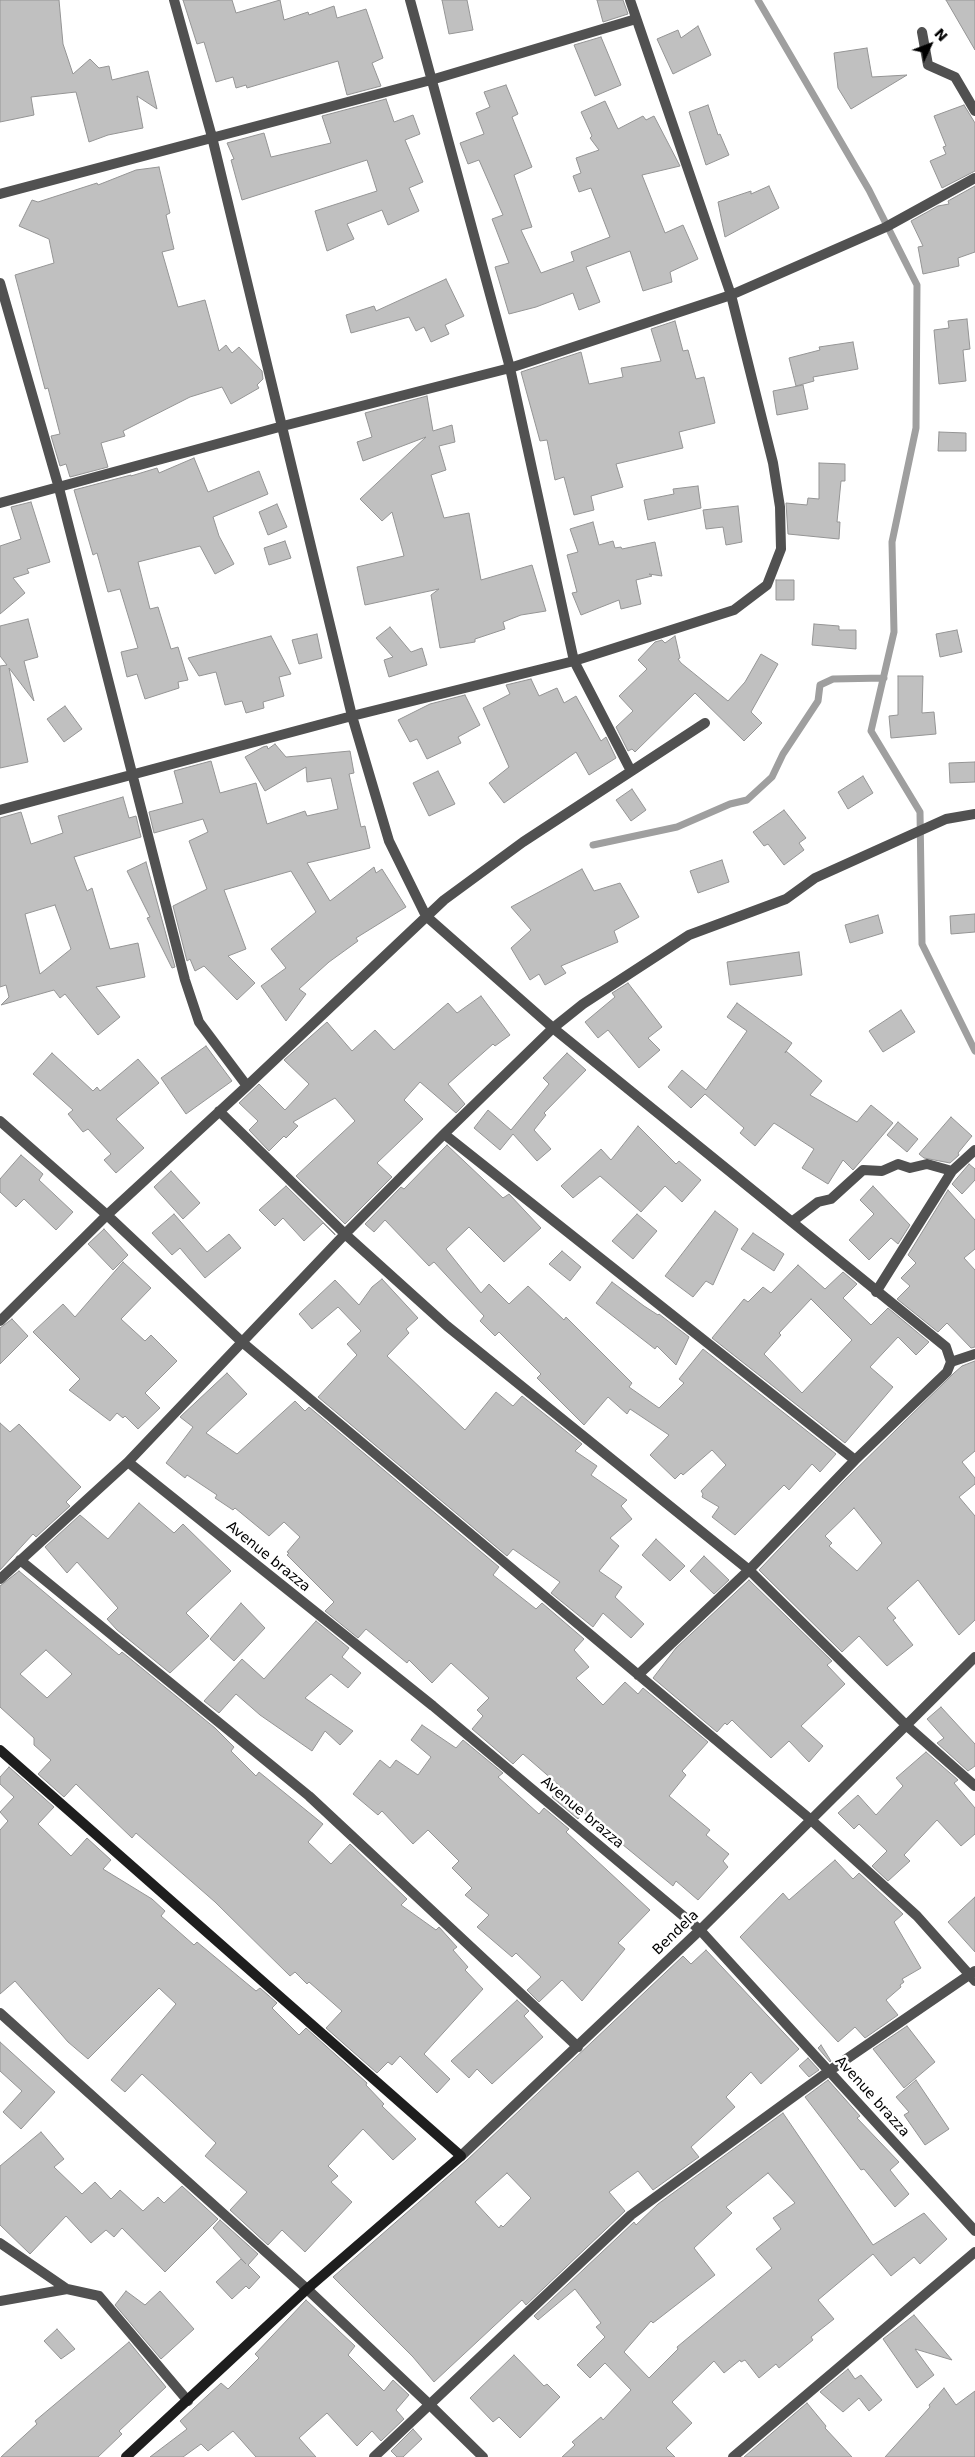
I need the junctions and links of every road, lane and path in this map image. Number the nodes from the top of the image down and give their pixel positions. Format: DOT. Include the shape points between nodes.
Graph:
graph roads {
  1 [pos="174,0"];
  2 [pos="410,0"];
  3 [pos="630,0"];
  4 [pos="636,19"];
  5 [pos="922,32"];
  6 [pos="430,80"];
  7 [pos="975,111"];
  8 [pos="212,137"];
  9 [pos="975,178"];
  10 [pos="0,194"];
  11 [pos="0,283"];
  12 [pos="731,295"];
  13 [pos="510,368"];
  14 [pos="283,426"];
  15 [pos="59,488"];
  16 [pos="0,503"];
  17 [pos="574,661"];
  18 [pos="352,716"];
  19 [pos="705,723"];
  20 [pos="632,771"];
  21 [pos="132,775"];
  22 [pos="0,810"];
  23 [pos="975,814"];
  24 [pos="426,916"];
  25 [pos="553,1028"];
  26 [pos="247,1086"];
  27 [pos="219,1111"];
  28 [pos="0,1121"];
  29 [pos="444,1134"];
  30 [pos="975,1150"];
  31 [pos="952,1171"];
  32 [pos="107,1215"];
  33 [pos="793,1221"];
  34 [pos="345,1234"];
  35 [pos="876,1292"];
  36 [pos="0,1321"];
  37 [pos="242,1342"];
  38 [pos="975,1354"];
  39 [pos="951,1362"];
  40 [pos="855,1460"];
  41 [pos="128,1462"];
  42 [pos="20,1560"];
  43 [pos="749,1570"];
  44 [pos="0,1579"];
  45 [pos="975,1656"];
  46 [pos="638,1676"];
  47 [pos="906,1725"];
  48 [pos="0,1750"];
  49 [pos="975,1786"];
  50 [pos="810,1819"];
  51 [pos="700,1930"];
  52 [pos="973,1976"];
  53 [pos="0,2013"];
  54 [pos="578,2047"];
  55 [pos="830,2071"];
  56 [pos="461,2156"];
  57 [pos="975,2231"];
  58 [pos="0,2244"];
  59 [pos="975,2252"];
  60 [pos="67,2289"];
  61 [pos="307,2289"];
  62 [pos="0,2301"];
  63 [pos="188,2401"];
  64 [pos="431,2406"];
  65 [pos="126,2457"];
  66 [pos="374,2457"];
  67 [pos="482,2457"];
  68 [pos="733,2457"];
  1 -- 8 [label="street"];
  2 -- 6 [label="street"];
  3 -- 4 [label="street"];
  4 -- 6 [label="street"];
  4 -- 12 [label="street"];
  5 -- 7 [label="street" via="928,65 955,77"];
  6 -- 8 [label="street"];
  6 -- 13 [label="street"];
  8 -- 10 [label="street"];
  8 -- 14 [label="street"];
  9 -- 12 [label="street" via="886,227"];
  11 -- 15 [label="street"];
  12 -- 13 [label="street"];
  12 -- 17 [label="street" via="773,463 780,507 781,549 767,586 734,610"];
  13 -- 14 [label="street"];
  13 -- 17 [label="street"];
  14 -- 15 [label="street"];
  14 -- 18 [label="street"];
  15 -- 16 [label="street"];
  15 -- 21 [label="street"];
  17 -- 18 [label="street"];
  17 -- 20 [label="street"];
  18 -- 21 [label="street"];
  18 -- 24 [label="street" via="389,841"];
  19 -- 20 [label="street"];
  20 -- 24 [label="street" via="523,842"];
  21 -- 22 [label="street"];
  21 -- 26 [label="street" via="184,980 199,1022"];
  23 -- 25 [label="street" via="946,819 815,878 786,899 689,935 583,1004"];
  24 -- 25 [label="street"];
  24 -- 26 [label="street"];
  25 -- 29 [label="street"];
  25 -- 33 [label="street"];
  26 -- 27 [label="street"];
  27 -- 32 [label="street"];
  27 -- 34 [label="street"];
  28 -- 32 [label="street"];
  29 -- 34 [label="street"];
  29 -- 40 [label="street"];
  30 -- 31 [label="street"];
  31 -- 33 [label="street" via="927,1164 910,1168 898,1164 882,1171 863,1170 831,1200 818,1202"];
  31 -- 35 [label="street"];
  32 -- 36 [label="street"];
  32 -- 37 [label="street"];
  33 -- 35 [label="street"];
  34 -- 37 [label="street"];
  34 -- 43 [label="street" via="447,1326"];
  35 -- 39 [label="street" via="946,1347"];
  37 -- 41 [label="street"];
  37 -- 46 [label="street"];
  38 -- 39 [label="street"];
  39 -- 40 [label="street" via="947,1372"];
  40 -- 43 [label="street"];
  41 -- 42 [label="street"];
  41 -- 51 [label="street, Avenue brazza" via="433,1706"];
  42 -- 44 [label="street"];
  42 -- 54 [label="street" via="309,1796"];
  43 -- 46 [label="street"];
  43 -- 47 [label="street"];
  45 -- 47 [label="street, Bendela"];
  46 -- 50 [label="street"];
  47 -- 49 [label="street"];
  47 -- 50 [label="street, Bendela"];
  48 -- 56 [label="street"];
  50 -- 51 [label="street, Bendela"];
  50 -- 52 [label="street" via="917,1916"];
  51 -- 54 [label="street, Bendela"];
  51 -- 55 [label="street, Avenue brazza"];
  52 -- 55 [label="street"];
  53 -- 61 [label="street"];
  54 -- 56 [label="street, Bendela"];
  55 -- 57 [label="street, Avenue brazza"];
  55 -- 64 [label="street" via="631,2215"];
  56 -- 61 [label="street"];
  58 -- 60 [label="street"];
  59 -- 68 [label="street"];
  60 -- 62 [label="street"];
  60 -- 63 [label="street" via="99,2296"];
  61 -- 63 [label="street"];
  61 -- 64 [label="street"];
  63 -- 65 [label="street"];
  64 -- 66 [label="street"];
  64 -- 67 [label="street"];
}
